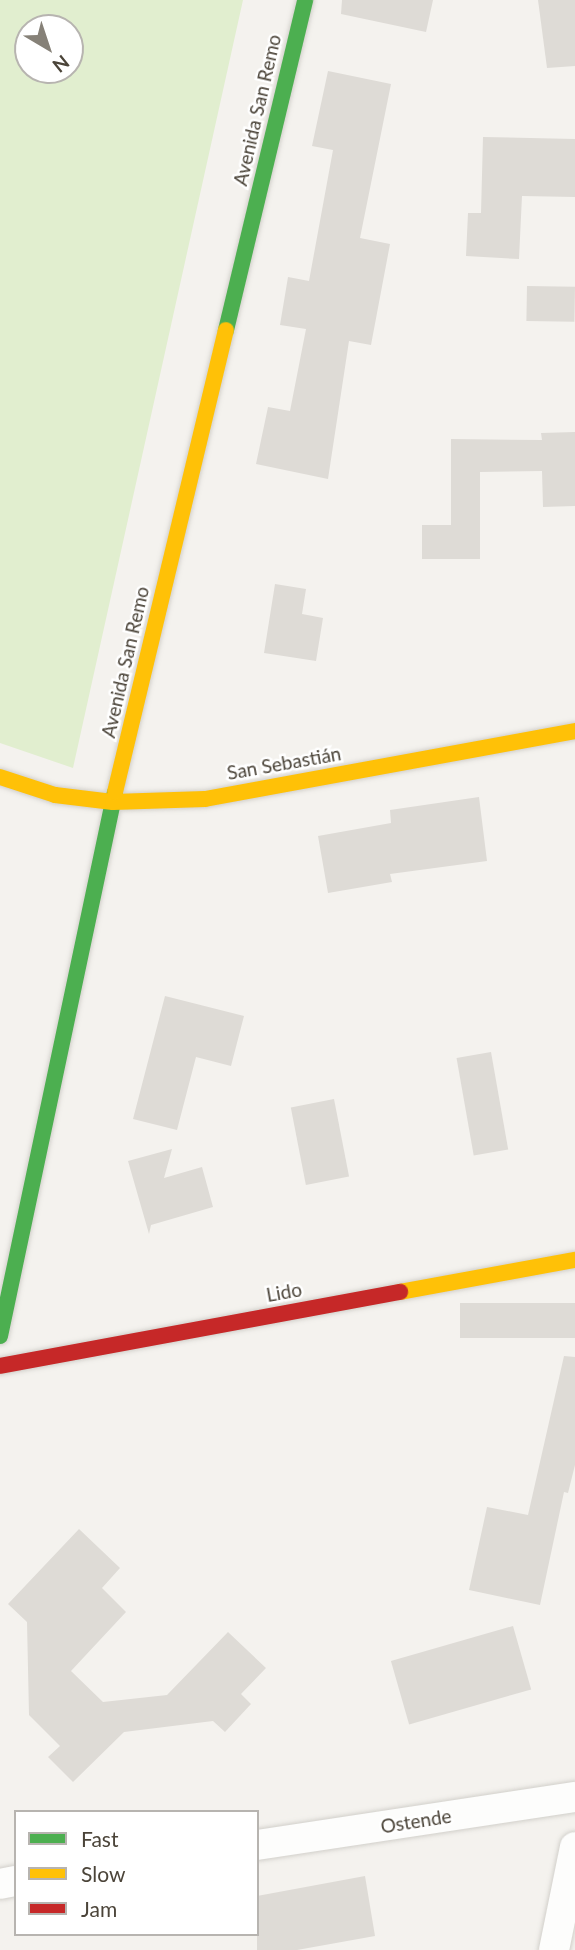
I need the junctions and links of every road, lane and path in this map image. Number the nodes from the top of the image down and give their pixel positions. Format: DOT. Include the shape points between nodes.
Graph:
graph roads {
  1 [pos="305,0"];
  2 [pos="575,731"];
  3 [pos="0,777"];
  4 [pos="113,802"];
  5 [pos="575,1260"];
  6 [pos="0,1336"];
  7 [pos="0,1366"];
  8 [pos="575,1797"];
  9 [pos="259,1845"];
  10 [pos="575,1847"];
  11 [pos="554,1950"];
  1 -- 4 [label="street, Avenida San Remo"];
  2 -- 4 [label="street, San Sebastián" via="205,799"];
  3 -- 4 [label="street, San Sebastián" via="55,795"];
  4 -- 6 [label="street, Avenida San Remo"];
  5 -- 7 [label="street, Lido"];
  8 -- 9 [label="street, Ostende"];
  10 -- 11 [label="street"];
}
